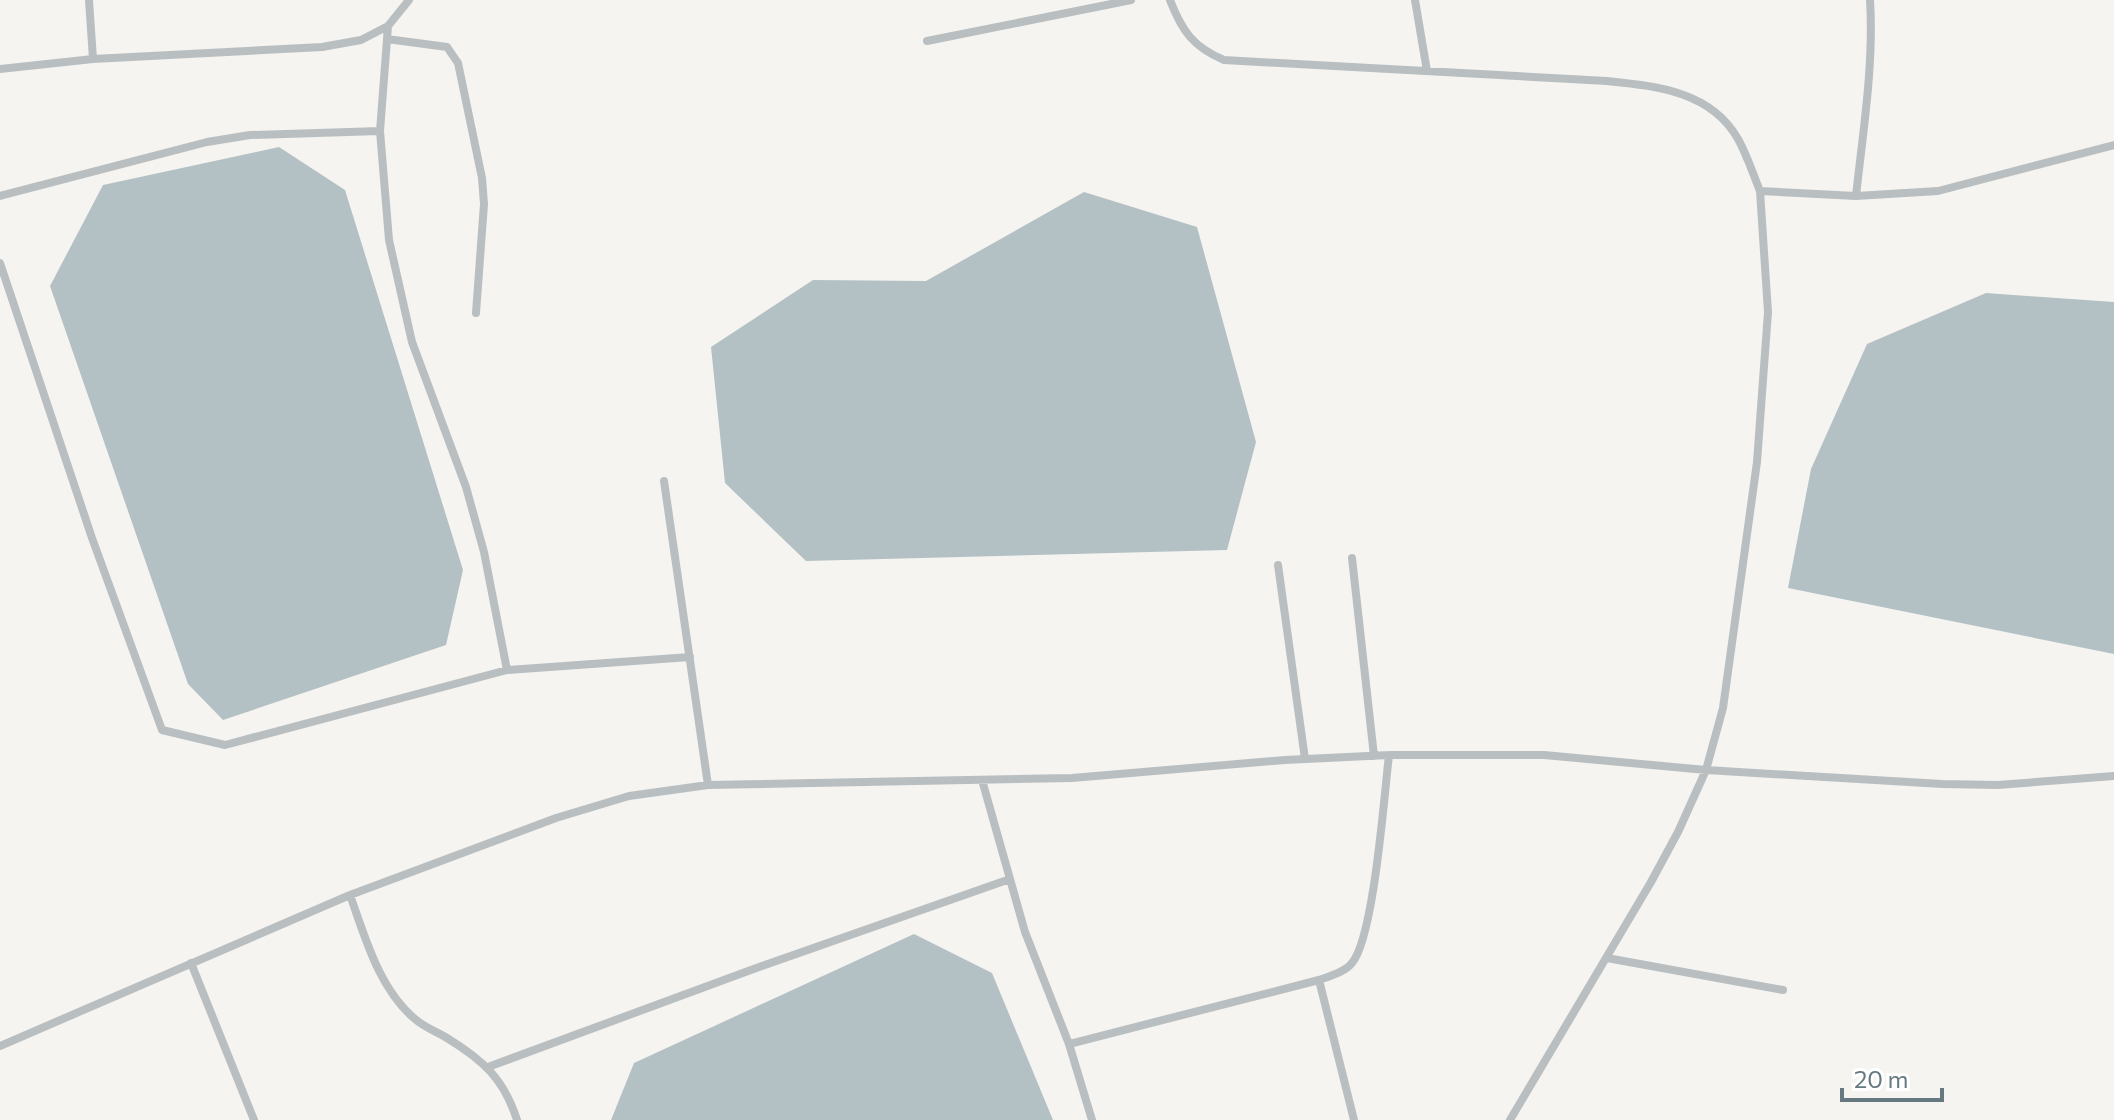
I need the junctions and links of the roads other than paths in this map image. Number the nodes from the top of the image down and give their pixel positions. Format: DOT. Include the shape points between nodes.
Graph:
graph roads {
  1 [pos="89,0"];
  2 [pos="409,0"];
  3 [pos="1131,0"];
  4 [pos="1170,0"];
  5 [pos="1415,0"];
  6 [pos="1870,0"];
  7 [pos="388,26"];
  8 [pos="387,39"];
  9 [pos="927,41"];
  10 [pos="93,59"];
  11 [pos="0,69"];
  12 [pos="1427,71"];
  13 [pos="380,131"];
  14 [pos="2114,145"];
  15 [pos="1760,191"];
  16 [pos="0,196"];
  17 [pos="1856,196"];
  18 [pos="0,263"];
  19 [pos="476,313"];
  20 [pos="664,481"];
  21 [pos="1352,558"];
  22 [pos="1278,565"];
  23 [pos="690,657"];
  24 [pos="507,670"];
  25 [pos="1389,755"];
  26 [pos="1374,756"];
  27 [pos="1305,759"];
  28 [pos="1706,770"];
  29 [pos="2114,776"];
  30 [pos="982,780"];
  31 [pos="708,785"];
  32 [pos="1010,879"];
  33 [pos="350,895"];
  34 [pos="1607,958"];
  35 [pos="191,963"];
  36 [pos="1319,980"];
  37 [pos="1783,990"];
  38 [pos="1069,1044"];
  39 [pos="0,1046"];
  40 [pos="488,1067"];
  41 [pos="254,1120"];
  42 [pos="517,1120"];
  43 [pos="1092,1120"];
  44 [pos="1354,1120"];
  45 [pos="1510,1120"];
  1 -- 10 [label="street"];
  2 -- 7 [label="street"];
  3 -- 9 [label="street"];
  4 -- 12 [label="street" via="1189,36 1203,51 1224,60"];
  5 -- 12 [label="street"];
  6 -- 17 [label="street"];
  7 -- 8 [label="street"];
  7 -- 10 [label="street" via="361,40 322,47"];
  8 -- 13 [label="street"];
  8 -- 19 [label="street" via="447,47 458,63 483,191"];
  10 -- 11 [label="street"];
  12 -- 15 [label="street" via="1666,88 1723,120 1737,138"];
  13 -- 16 [label="street" via="236,137"];
  13 -- 24 [label="street" via="389,240 400,293 412,342 466,487"];
  14 -- 17 [label="street" via="1938,191"];
  15 -- 17 [label="street"];
  15 -- 28 [label="street" via="1768,312 1757,462 1723,708"];
  18 -- 24 [label="street" via="162,730 225,745"];
  20 -- 23 [label="street"];
  21 -- 26 [label="street"];
  22 -- 27 [label="street"];
  23 -- 24 [label="street"];
  23 -- 31 [label="street"];
  25 -- 26 [label="street"];
  25 -- 28 [label="street" via="1544,755"];
  25 -- 36 [label="street" via="1367,926 1352,963"];
  26 -- 27 [label="street"];
  27 -- 30 [label="street"];
  28 -- 29 [label="street" via="1998,785"];
  28 -- 34 [label="street" via="1672,844"];
  30 -- 31 [label="street"];
  30 -- 32 [label="street"];
  31 -- 33 [label="street" via="629,796 556,818"];
  32 -- 38 [label="street"];
  32 -- 40 [label="street"];
  33 -- 35 [label="street"];
  33 -- 40 [label="street" via="376,963 398,1001 415,1020"];
  34 -- 37 [label="street"];
  34 -- 45 [label="street"];
  35 -- 39 [label="street"];
  35 -- 41 [label="street"];
  36 -- 38 [label="street"];
  36 -- 44 [label="street"];
  38 -- 43 [label="street"];
  40 -- 42 [label="street"];
}
